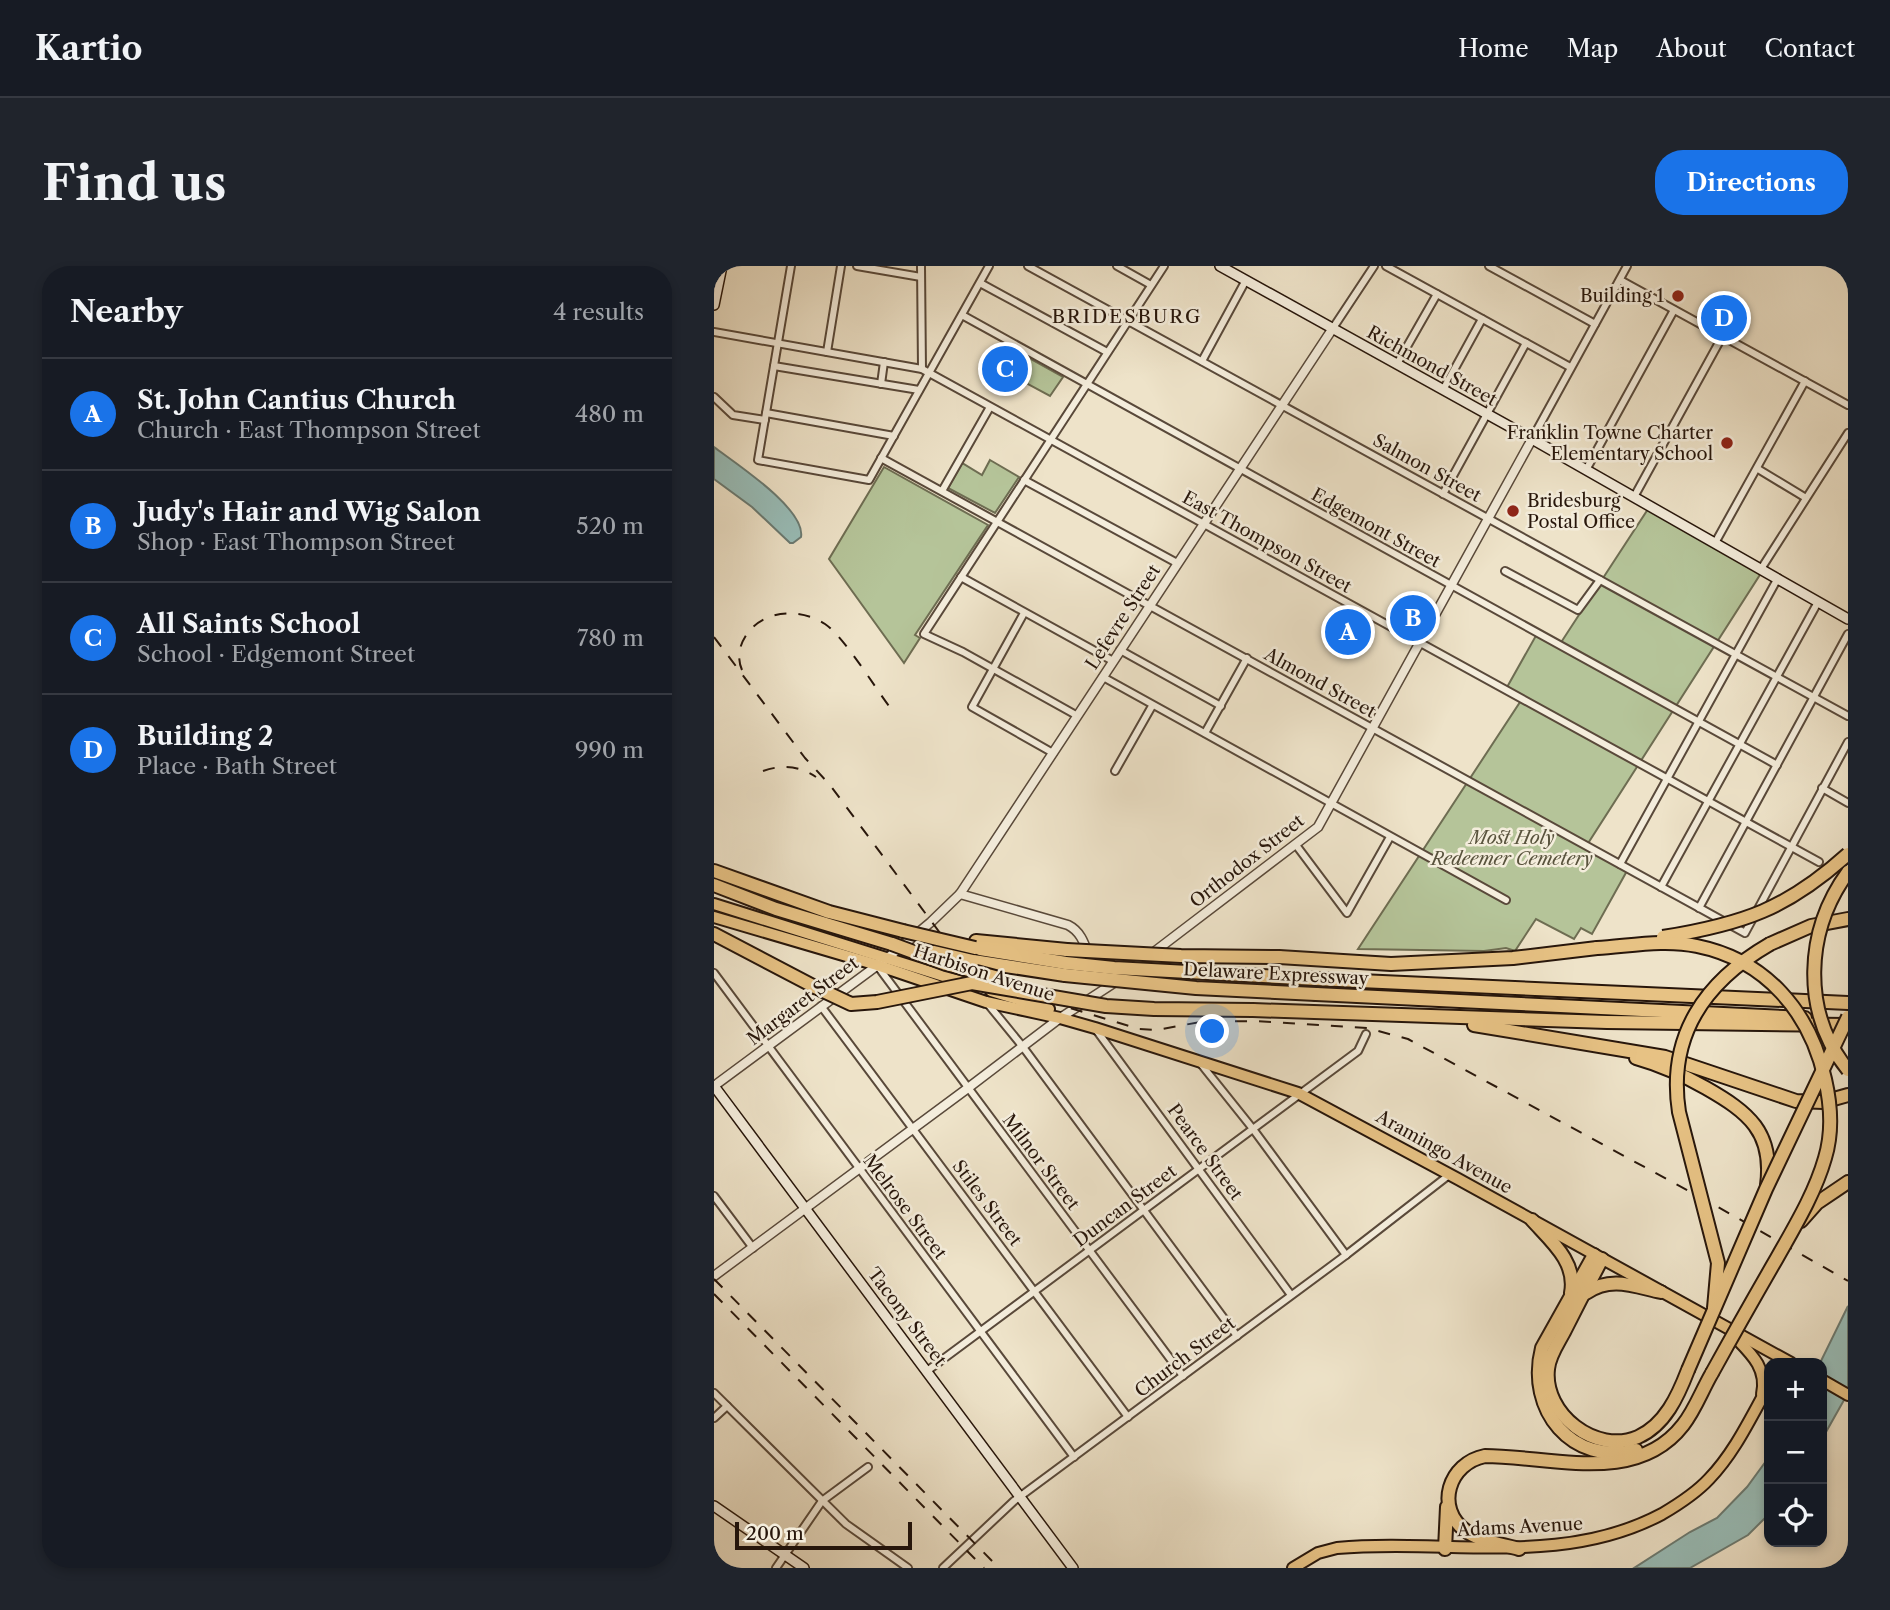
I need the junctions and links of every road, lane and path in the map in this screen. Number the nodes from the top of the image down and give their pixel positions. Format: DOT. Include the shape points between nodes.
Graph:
graph roads {
  1 [pos="722,266"];
  2 [pos="791,266"];
  3 [pos="841,266"];
  4 [pos="857,266"];
  5 [pos="921,266"];
  6 [pos="989,266"];
  7 [pos="1028,266"];
  8 [pos="1117,266"];
  9 [pos="1164,266"];
  10 [pos="1220,266"];
  11 [pos="1374,266"];
  12 [pos="1386,266"];
  13 [pos="1489,266"];
  14 [pos="1627,266"];
  15 [pos="921,277"];
  16 [pos="1246,280"];
  17 [pos="1620,280"];
  18 [pos="980,283"];
  19 [pos="1151,285"];
  20 [pos="1437,294"];
  21 [pos="714,305"];
  22 [pos="1674,310"];
  23 [pos="962,315"];
  24 [pos="1482,319"];
  25 [pos="1128,321"];
  26 [pos="1595,324"];
  27 [pos="1333,328"];
  28 [pos="714,332"];
  29 [pos="1722,337"];
  30 [pos="778,343"];
  31 [pos="1526,343"];
  32 [pos="827,352"];
  33 [pos="1107,352"];
  34 [pos="1202,361"];
  35 [pos="884,362"];
  36 [pos="1397,364"];
  37 [pos="774,366"];
  38 [pos="1570,367"];
  39 [pos="922,369"];
  40 [pos="929,373"];
  41 [pos="1805,382"];
  42 [pos="1087,383"];
  43 [pos="881,384"];
  44 [pos="919,390"];
  45 [pos="1443,390"];
  46 [pos="714,397"];
  47 [pos="1283,404"];
  48 [pos="1848,405"];
  49 [pos="990,407"];
  50 [pos="1486,415"];
  51 [pos="765,416"];
  52 [pos="1848,433"];
  53 [pos="894,436"];
  54 [pos="1050,439"];
  55 [pos="1532,439"];
  56 [pos="881,458"];
  57 [pos="1240,469"];
  58 [pos="1758,469"];
  59 [pos="1586,470"];
  60 [pos="1024,480"];
  61 [pos="942,491"];
  62 [pos="1443,494"];
  63 [pos="1634,497"];
  64 [pos="1806,498"];
  65 [pos="1489,519"];
  66 [pos="998,521"];
  67 [pos="1204,523"];
  68 [pos="1715,543"];
  69 [pos="1177,563"];
  70 [pos="1761,569"];
  71 [pos="1505,571"];
  72 [pos="961,576"];
  73 [pos="1778,578"];
  74 [pos="1600,580"];
  75 [pos="1451,585"];
  76 [pos="1818,602"];
  77 [pos="1149,605"];
  78 [pos="1024,613"];
  79 [pos="1848,619"];
  80 [pos="1848,634"];
  81 [pos="1420,642"];
  82 [pos="1120,650"];
  83 [pos="1736,655"];
  84 [pos="1247,659"];
  85 [pos="1113,661"];
  86 [pos="994,669"];
  87 [pos="1776,676"];
  88 [pos="1102,677"];
  89 [pos="1814,697"];
  90 [pos="1152,706"];
  91 [pos="1221,706"];
  92 [pos="1076,715"];
  93 [pos="1848,716"];
  94 [pos="1699,721"];
  95 [pos="1373,728"];
  96 [pos="1205,733"];
  97 [pos="1848,742"];
  98 [pos="1739,743"];
  99 [pos="1053,753"];
  100 [pos="1777,765"];
  101 [pos="1115,771"];
  102 [pos="1667,778"];
  103 [pos="1822,788"];
  104 [pos="1708,801"];
  105 [pos="1848,803"];
  106 [pos="1332,804"];
  107 [pos="1745,821"];
  108 [pos="1390,836"];
  109 [pos="1296,845"];
  110 [pos="1790,846"];
  111 [pos="1848,854"];
  112 [pos="1819,862"];
  113 [pos="1620,864"];
  114 [pos="1848,872"];
  115 [pos="716,879"];
  116 [pos="1661,887"];
  117 [pos="960,894"];
  118 [pos="1506,900"];
  119 [pos="714,904"];
  120 [pos="1699,908"];
  121 [pos="714,917"];
  122 [pos="1848,919"];
  123 [pos="714,934"];
  124 [pos="892,944"];
  125 [pos="1597,948"];
  126 [pos="881,962"];
  127 [pos="1066,963"];
  128 [pos="714,973"];
  129 [pos="1100,994"];
  130 [pos="986,1003"];
  131 [pos="1848,1003"];
  132 [pos="821,1006"];
  133 [pos="1253,1010"];
  134 [pos="1376,1015"];
  135 [pos="1060,1018"];
  136 [pos="1848,1018"];
  137 [pos="1848,1026"];
  138 [pos="1095,1028"];
  139 [pos="1366,1034"];
  140 [pos="1565,1040"];
  141 [pos="768,1047"];
  142 [pos="1023,1047"];
  143 [pos="1197,1060"];
  144 [pos="1848,1070"];
  145 [pos="714,1086"];
  146 [pos="968,1088"];
  147 [pos="1298,1093"];
  148 [pos="1848,1095"];
  149 [pos="914,1128"];
  150 [pos="1253,1129"];
  151 [pos="860,1169"];
  152 [pos="1198,1169"];
  153 [pos="1449,1175"];
  154 [pos="1848,1182"];
  155 [pos="1766,1189"];
  156 [pos="714,1196"];
  157 [pos="806,1209"];
  158 [pos="1143,1210"];
  159 [pos="1532,1220"];
  160 [pos="1792,1232"];
  161 [pos="753,1248"];
  162 [pos="1089,1251"];
  163 [pos="1346,1255"];
  164 [pos="1598,1257"];
  165 [pos="714,1276"];
  166 [pos="1035,1291"];
  167 [pos="1661,1292"];
  168 [pos="1291,1295"];
  169 [pos="1577,1295"];
  170 [pos="1714,1308"];
  171 [pos="1726,1327"];
  172 [pos="980,1332"];
  173 [pos="1237,1336"];
  174 [pos="1778,1358"];
  175 [pos="927,1371"];
  176 [pos="1183,1376"];
  177 [pos="1827,1383"];
  178 [pos="1702,1390"];
  179 [pos="714,1393"];
  180 [pos="1764,1394"];
  181 [pos="1848,1395"];
  182 [pos="1758,1405"];
  183 [pos="727,1406"];
  184 [pos="1128,1417"];
  185 [pos="714,1418"];
  186 [pos="1074,1457"];
  187 [pos="868,1467"];
  188 [pos="1021,1497"];
  189 [pos="822,1501"];
  190 [pos="1448,1503"];
  191 [pos="714,1506"];
  192 [pos="1445,1549"];
  193 [pos="1519,1549"];
  194 [pos="785,1555"];
  195 [pos="776,1568"];
  196 [pos="804,1568"];
  197 [pos="908,1568"];
  198 [pos="943,1568"];
  199 [pos="1073,1568"];
  200 [pos="1293,1568"];
  1 -- 21 [label="main road"];
  2 -- 30 [label="street"];
  3 -- 32 [label="street"];
  4 -- 15 [label="street"];
  5 -- 15 [label="street"];
  6 -- 18 [label="street"];
  7 -- 25 [label="street, Salmon Street"];
  8 -- 19 [label="street"];
  9 -- 19 [label="street"];
  10 -- 16 [label="main road, Richmond Street"];
  11 -- 27 [label="street, Lefevre Street"];
  12 -- 20 [label="street"];
  13 -- 26 [label="street"];
  14 -- 17 [label="street, Orthodox Street"];
  15 -- 39 [label="street"];
  16 -- 27 [label="main road, Richmond Street"];
  16 -- 34 [label="street"];
  17 -- 22 [label="street"];
  17 -- 26 [label="street, Orthodox Street"];
  18 -- 23 [label="street"];
  18 -- 33 [label="street"];
  19 -- 25 [label="street"];
  20 -- 24 [label="street"];
  20 -- 36 [label="street"];
  22 -- 29 [label="street"];
  22 -- 59 [label="street"];
  23 -- 40 [label="street"];
  23 -- 42 [label="street, Edgemont Street"];
  24 -- 31 [label="street"];
  24 -- 45 [label="street"];
  25 -- 33 [label="street"];
  25 -- 34 [label="street, Salmon Street"];
  26 -- 38 [label="street, Orthodox Street"];
  27 -- 36 [label="main road, Richmond Street"];
  27 -- 47 [label="street, Lefevre Street"];
  28 -- 30 [label="street, East Thompson Street"];
  29 -- 41 [label="street"];
  29 -- 63 [label="street"];
  30 -- 32 [label="street, East Thompson Street"];
  30 -- 37 [label="street"];
  31 -- 38 [label="street"];
  31 -- 50 [label="street"];
  32 -- 35 [label="street, East Thompson Street"];
  33 -- 42 [label="street"];
  34 -- 47 [label="street, Salmon Street"];
  35 -- 39 [label="street, East Thompson Street"];
  35 -- 43 [label="street"];
  36 -- 45 [label="main road, Richmond Street"];
  37 -- 43 [label="street"];
  37 -- 51 [label="street"];
  38 -- 55 [label="street, Orthodox Street"];
  39 -- 40 [label="street, East Thompson Street"];
  40 -- 44 [label="street"];
  40 -- 49 [label="street, East Thompson Street"];
  41 -- 48 [label="street"];
  41 -- 58 [label="street"];
  42 -- 54 [label="street"];
  42 -- 57 [label="street, Edgemont Street"];
  43 -- 44 [label="street"];
  44 -- 53 [label="street"];
  45 -- 50 [label="main road, Richmond Street"];
  46 -- 51 [label="street" via="733,415"];
  47 -- 57 [label="street, Lefevre Street"];
  47 -- 62 [label="street, Salmon Street"];
  49 -- 54 [label="street, East Thompson Street"];
  49 -- 61 [label="street"];
  50 -- 55 [label="main road, Richmond Street"];
  50 -- 62 [label="street"];
  51 -- 53 [label="street"];
  51 -- 56 [label="street" via="758,460 869,480"];
  52 -- 64 [label="street"];
  53 -- 56 [label="street"];
  54 -- 60 [label="street"];
  54 -- 67 [label="street, East Thompson Street"];
  55 -- 59 [label="main road, Richmond Street"];
  55 -- 65 [label="street, Orthodox Street"];
  56 -- 61 [label="street, Almond Street"];
  57 -- 67 [label="street, Lefevre Street"];
  57 -- 75 [label="street, Edgemont Street"];
  58 -- 64 [label="street"];
  58 -- 68 [label="street"];
  59 -- 63 [label="main road, Richmond Street"];
  60 -- 66 [label="street"];
  60 -- 69 [label="street"];
  61 -- 66 [label="street, Almond Street"];
  62 -- 65 [label="street, Salmon Street"];
  63 -- 68 [label="main road, Richmond Street"];
  64 -- 70 [label="street"];
  65 -- 74 [label="street, Salmon Street"];
  65 -- 75 [label="street, Orthodox Street"];
  66 -- 72 [label="street"];
  66 -- 77 [label="street, Almond Street"];
  67 -- 69 [label="street, Lefevre Street"];
  67 -- 81 [label="street, East Thompson Street"];
  68 -- 70 [label="main road, Richmond Street"];
  69 -- 77 [label="street, Lefevre Street"];
  70 -- 73 [label="main road, Richmond Street"];
  71 -- 74 [label="street" via="1578,610"];
  72 -- 78 [label="street"];
  72 -- 86 [label="street" via="924,634"];
  73 -- 76 [label="main road, Richmond Street"];
  73 -- 83 [label="street"];
  74 -- 83 [label="street, Salmon Street"];
  75 -- 81 [label="street, Orthodox Street"];
  75 -- 94 [label="street, Edgemont Street"];
  76 -- 79 [label="main road, Richmond Street"];
  76 -- 87 [label="street"];
  77 -- 82 [label="street, Lefevre Street"];
  77 -- 84 [label="street, Almond Street"];
  78 -- 85 [label="street"];
  78 -- 86 [label="street"];
  80 -- 89 [label="street"];
  81 -- 95 [label="street, Orthodox Street"];
  81 -- 102 [label="street, East Thompson Street"];
  82 -- 85 [label="street, Lefevre Street"];
  82 -- 91 [label="street"];
  83 -- 87 [label="street, Salmon Street"];
  83 -- 94 [label="street"];
  84 -- 91 [label="street"];
  84 -- 95 [label="street, Almond Street"];
  85 -- 88 [label="street, Lefevre Street"];
  86 -- 92 [label="street"];
  86 -- 99 [label="street" via="972,707"];
  87 -- 89 [label="street, Salmon Street"];
  87 -- 98 [label="street"];
  88 -- 90 [label="street"];
  88 -- 92 [label="street, Lefevre Street"];
  89 -- 93 [label="street, Salmon Street"];
  89 -- 100 [label="street"];
  90 -- 96 [label="street"];
  90 -- 101 [label="street"];
  91 -- 96 [label="street"];
  92 -- 99 [label="street, Lefevre Street"];
  94 -- 98 [label="street, Edgemont Street"];
  94 -- 102 [label="street"];
  95 -- 106 [label="street, Orthodox Street"];
  95 -- 113 [label="street, Almond Street"];
  96 -- 106 [label="street"];
  97 -- 103 [label="street"];
  98 -- 100 [label="street, Edgemont Street"];
  98 -- 104 [label="street"];
  99 -- 117 [label="street, Lefevre Street"];
  100 -- 107 [label="street"];
  102 -- 104 [label="street, East Thompson Street"];
  102 -- 113 [label="street"];
  103 -- 105 [label="street"];
  103 -- 110 [label="street"];
  104 -- 107 [label="street, East Thompson Street"];
  104 -- 116 [label="street"];
  106 -- 108 [label="street"];
  106 -- 109 [label="street, Orthodox Street" via="1318,827"];
  107 -- 110 [label="street, East Thompson Street"];
  107 -- 120 [label="street"];
  108 -- 109 [label="street" via="1347,913"];
  108 -- 118 [label="street"];
  109 -- 129 [label="street, Orthodox Street"];
  110 -- 112 [label="street, East Thompson Street"];
  110 -- 120 [label="street, Almond Street" via="1745,933"];
  111 -- 125 [label="highway, bridge" via="1800,893 1754,917"];
  113 -- 116 [label="street, Almond Street"];
  114 -- 144 [label="highway, bridge" via="1822,919 1813,969 1821,1021"];
  115 -- 124 [label="highway, Delaware Expressway" via="776,909"];
  115 -- 127 [label="highway, Delaware Expressway, bridge" via="903,931"];
  116 -- 120 [label="street, Almond Street"];
  117 -- 126 [label="street, Lefevre Street"];
  117 -- 129 [label="street" via="1075,928"];
  119 -- 126 [label="main road, Harbison Avenue"];
  121 -- 126 [label="main road, Harbison Avenue"];
  122 -- 170 [label="highway, bridge" via="1811,926 1770,944 1728,974 1700,1006 1683,1040 1678,1063 1679,1112 1718,1263"];
  123 -- 133 [label="highway, bridge" via="851,1004 971,982 1106,1006"];
  124 -- 127 [label="highway, Delaware Expressway, bridge" via="973,961"];
  124 -- 133 [label="highway, bridge" via="946,964 1035,987"];
  125 -- 127 [label="highway, bridge" via="1391,964 1317,959"];
  125 -- 160 [label="highway, bridge" via="1682,943 1717,951 1765,977 1797,1011 1818,1054 1830,1126 1821,1172"];
  126 -- 130 [label="main road, Harbison Avenue"];
  126 -- 132 [label="street, Margaret Street"];
  126 -- 135 [label="main road, Harbison Avenue" via="1049,1009"];
  126 -- 146 [label="street, Milnor Street"];
  127 -- 131 [label="highway, Delaware Expressway, bridge"];
  127 -- 136 [label="highway, Delaware Expressway, bridge" via="1196,988"];
  128 -- 141 [label="street, Melrose Street"];
  129 -- 135 [label="street, Orthodox Street"];
  130 -- 135 [label="main road, Harbison Avenue"];
  130 -- 142 [label="street"];
  132 -- 141 [label="street, Margaret Street"];
  132 -- 149 [label="street, Stiles Street"];
  133 -- 134 [label="highway"];
  134 -- 137 [label="highway"];
  134 -- 140 [label="highway"];
  135 -- 138 [label="main road, Aramingo Avenue"];
  135 -- 142 [label="street, Orthodox Street"];
  136 -- 155 [label="highway, bridge"];
  138 -- 143 [label="main road, Aramingo Avenue"];
  138 -- 152 [label="street, Pearce Street"];
  139 -- 147 [label="street, Duncan Street" via="1358,1051"];
  140 -- 148 [label="highway, bridge" via="1665,1057 1786,1099 1814,1102"];
  140 -- 155 [label="highway, bridge" via="1645,1060 1691,1079 1738,1107 1757,1128 1767,1153"];
  141 -- 145 [label="street, Margaret Street"];
  141 -- 151 [label="street, Melrose Street"];
  142 -- 146 [label="street, Orthodox Street"];
  142 -- 158 [label="street"];
  143 -- 147 [label="main road, Aramingo Avenue"];
  143 -- 150 [label="street"];
  145 -- 157 [label="main road, Tacony Street"];
  146 -- 149 [label="street, Orthodox Street"];
  146 -- 162 [label="street, Milnor Street"];
  147 -- 150 [label="street, Duncan Street"];
  147 -- 153 [label="main road, Aramingo Avenue"];
  149 -- 151 [label="street, Orthodox Street"];
  149 -- 166 [label="street, Stiles Street"];
  150 -- 152 [label="street, Duncan Street"];
  150 -- 163 [label="street"];
  151 -- 157 [label="street, Orthodox Street"];
  151 -- 172 [label="street, Melrose Street"];
  152 -- 158 [label="street, Duncan Street"];
  152 -- 168 [label="street, Pearce Street"];
  153 -- 159 [label="main road, Aramingo Avenue"];
  153 -- 163 [label="street, Church Street"];
  154 -- 160 [label="highway, bridge" via="1817,1203"];
  155 -- 170 [label="highway, bridge"];
  156 -- 161 [label="street"];
  157 -- 161 [label="street, Orthodox Street"];
  157 -- 175 [label="main road, Tacony Street"];
  158 -- 162 [label="street, Duncan Street"];
  158 -- 173 [label="street"];
  159 -- 164 [label="main road, Aramingo Avenue"];
  159 -- 169 [label="highway" via="1566,1260"];
  160 -- 178 [label="highway, bridge"];
  161 -- 165 [label="street, Orthodox Street"];
  162 -- 166 [label="street, Duncan Street"];
  162 -- 176 [label="street, Milnor Street"];
  163 -- 168 [label="street, Church Street"];
  164 -- 167 [label="main road, Aramingo Avenue"];
  164 -- 169 [label="highway"];
  166 -- 172 [label="street, Duncan Street"];
  166 -- 184 [label="street, Stiles Street"];
  167 -- 169 [label="highway" via="1609,1283"];
  167 -- 171 [label="main road, Aramingo Avenue"];
  168 -- 173 [label="street, Church Street"];
  169 -- 170 [label="highway, bridge" via="1548,1368 1548,1379 1554,1401 1566,1418 1583,1432 1609,1442 1639,1437 1663,1419 1680,1391"];
  169 -- 178 [label="highway" via="1542,1348 1537,1379 1546,1412 1568,1436 1608,1453 1639,1449 1673,1428"];
  171 -- 174 [label="main road, Aramingo Avenue"];
  171 -- 182 [label="main road" via="1760,1365 1764,1383"];
  172 -- 175 [label="street, Duncan Street"];
  172 -- 186 [label="street, Melrose Street"];
  173 -- 176 [label="street, Church Street"];
  175 -- 188 [label="main road, Tacony Street"];
  176 -- 184 [label="street, Church Street"];
  177 -- 181 [label="main road"];
  178 -- 190 [label="highway" via="1683,1425 1644,1455 1609,1463 1478,1457 1457,1472"];
  179 -- 183 [label="street"];
  180 -- 182 [label="main road, Adams Avenue"];
  182 -- 193 [label="main road, Adams Avenue" via="1709,1479 1666,1511 1638,1527 1600,1539"];
  183 -- 185 [label="street"];
  183 -- 189 [label="street"];
  184 -- 186 [label="street, Church Street"];
  186 -- 188 [label="street, Church Street"];
  187 -- 189 [label="street"];
  188 -- 198 [label="street, Church Street"];
  188 -- 199 [label="main road, Tacony Street"];
  189 -- 194 [label="street"];
  189 -- 197 [label="street"];
  190 -- 192 [label="highway"];
  190 -- 193 [label="highway" via="1453,1518 1466,1531"];
  191 -- 194 [label="main road"];
  192 -- 193 [label="main road, Adams Avenue"];
  192 -- 200 [label="main road, Adams Avenue" via="1331,1549"];
  194 -- 195 [label="street"];
  194 -- 196 [label="main road"];
}
